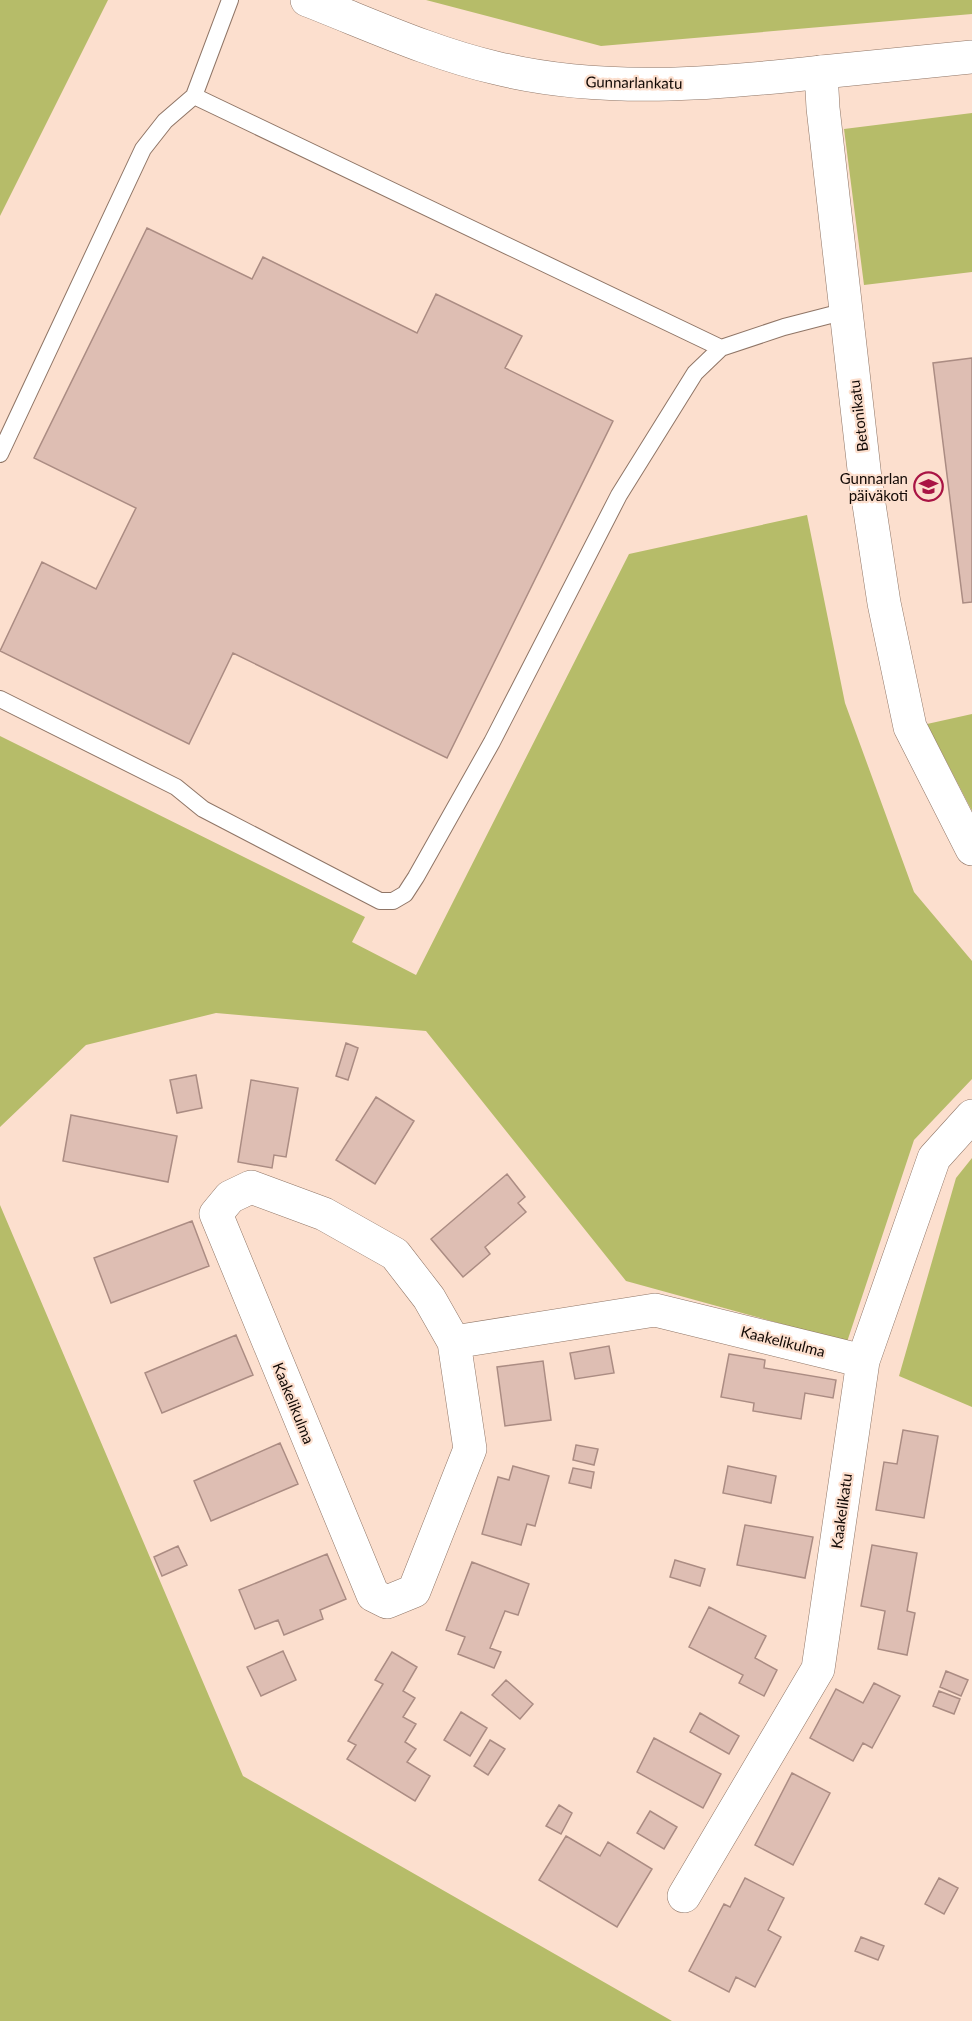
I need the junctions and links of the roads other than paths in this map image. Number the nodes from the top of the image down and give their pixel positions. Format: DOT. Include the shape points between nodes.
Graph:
graph roads {
  1 [pos="230,0"];
  2 [pos="307,0"];
  3 [pos="972,57"];
  4 [pos="821,72"];
  5 [pos="194,96"];
  6 [pos="846,311"];
  7 [pos="720,348"];
  8 [pos="0,454"];
  9 [pos="0,699"];
  10 [pos="972,849"];
  11 [pos="972,1116"];
  12 [pos="454,1341"];
  13 [pos="863,1361"];
  14 [pos="684,1896"];
  1 -- 5 [label="lane"];
  2 -- 4 [label="street, Gunnarlankatu" via="460,59 569,80 705,83"];
  3 -- 4 [label="street, Gunnarlankatu"];
  4 -- 6 [label="street, Betonikatu"];
  5 -- 7 [label="lane"];
  5 -- 8 [label="lane" via="165,121 143,149"];
  6 -- 7 [label="lane"];
  6 -- 10 [label="street, Betonikatu" via="884,603 910,727"];
  7 -- 9 [label="lane" via="695,373 619,495 492,742 416,877 405,894 393,901 380,901 325,873 203,809 176,787"];
  11 -- 13 [label="street, Kaakelikatu" via="934,1158"];
  12 -- 12 [label="street, Kaakelikulma" via="470,1449 414,1592 387,1602 373,1595 216,1214 230,1197 251,1187 324,1214 395,1254 429,1298"];
  12 -- 13 [label="street, Kaakelikulma" via="656,1310"];
  13 -- 14 [label="street, Kaakelikatu" via="818,1670"];
}
